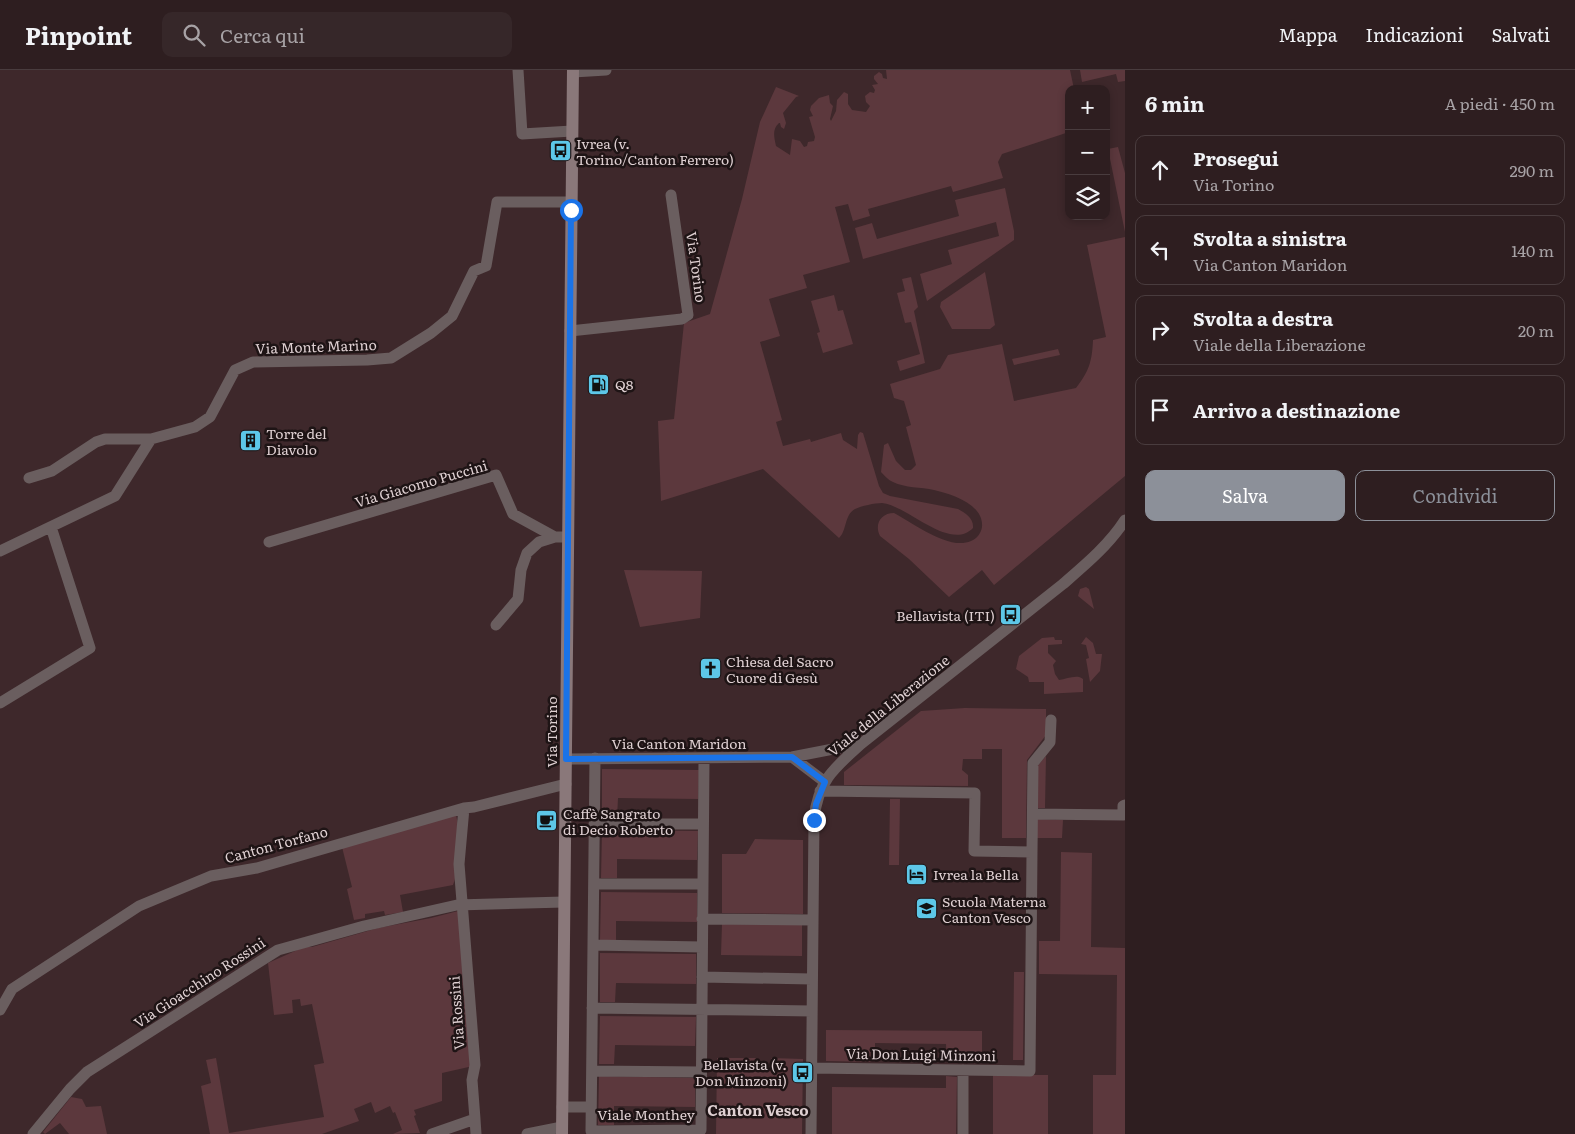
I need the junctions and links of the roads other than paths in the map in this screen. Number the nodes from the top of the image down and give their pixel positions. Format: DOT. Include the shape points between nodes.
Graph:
graph roads {
  1 [pos="518,70"];
  2 [pos="606,70"];
  3 [pos="573,71"];
  4 [pos="572,131"];
  5 [pos="671,195"];
  6 [pos="571,202"];
  7 [pos="570,331"];
  8 [pos="151,439"];
  9 [pos="29,478"];
  10 [pos="1125,520"];
  11 [pos="51,527"];
  12 [pos="562,537"];
  13 [pos="269,542"];
  14 [pos="0,550"];
  15 [pos="496,625"];
  16 [pos="0,703"];
  17 [pos="1050,720"];
  18 [pos="860,744"];
  19 [pos="792,757"];
  20 [pos="596,758"];
  21 [pos="566,759"];
  22 [pos="704,759"];
  23 [pos="566,784"];
  24 [pos="823,787"];
  25 [pos="1125,805"];
  26 [pos="464,808"];
  27 [pos="1033,814"];
  28 [pos="594,824"];
  29 [pos="703,824"];
  30 [pos="1032,852"];
  31 [pos="594,884"];
  32 [pos="703,884"];
  33 [pos="564,902"];
  34 [pos="461,904"];
  35 [pos="702,919"];
  36 [pos="813,920"];
  37 [pos="593,945"];
  38 [pos="702,946"];
  39 [pos="702,977"];
  40 [pos="812,979"];
  41 [pos="592,1008"];
  42 [pos="702,1009"];
  43 [pos="0,1010"];
  44 [pos="812,1011"];
  45 [pos="811,1068"];
  46 [pos="592,1070"];
  47 [pos="963,1070"];
  48 [pos="701,1072"];
  49 [pos="562,1107"];
  50 [pos="591,1107"];
  51 [pos="476,1119"];
  52 [pos="562,1130"];
  53 [pos="33,1134"];
  54 [pos="432,1134"];
  55 [pos="476,1134"];
  56 [pos="527,1134"];
  57 [pos="811,1134"];
  58 [pos="962,1134"];
  1 -- 4 [label="street" via="522,134"];
  2 -- 3 [label="street, Via Torino"];
  3 -- 4 [label="street, Via Torino"];
  4 -- 6 [label="street, Via Torino"];
  5 -- 7 [label="street, Via Torino" via="688,315"];
  6 -- 7 [label="street, Via Torino"];
  6 -- 8 [label="street, Via Monte Marino" via="497,202 486,266 474,271 452,316 391,358 253,362 235,370 210,417 195,428"];
  7 -- 12 [label="street, Via Torino"];
  8 -- 9 [label="street, Via Monte Marino" via="105,439 52,470"];
  8 -- 11 [label="street" via="116,496"];
  10 -- 18 [label="street, Viale della Liberazione" via="1097,554 1063,584"];
  11 -- 14 [label="street"];
  11 -- 16 [label="street" via="90,648"];
  12 -- 13 [label="street, Via Giacomo Puccini" via="513,514 496,475"];
  12 -- 15 [label="street" via="539,542 527,552 521,570 518,599"];
  12 -- 21 [label="street, Via Torino"];
  17 -- 27 [label="street" via="1050,742 1033,763"];
  18 -- 19 [label="street, Via Canton Maridon"];
  18 -- 24 [label="street, Viale della Liberazione" via="831,771"];
  19 -- 22 [label="street, Via Canton Maridon"];
  19 -- 24 [label="street"];
  20 -- 21 [label="street, Via Canton Maridon"];
  20 -- 22 [label="street, Via Canton Maridon"];
  20 -- 28 [label="street, Viale Monthey"];
  21 -- 23 [label="street, Via Torino"];
  22 -- 29 [label="street, Viale Monthey"];
  23 -- 26 [label="street, Canton Torfano"];
  23 -- 33 [label="street, Via Torino"];
  24 -- 30 [label="street" via="975,793 974,851"];
  24 -- 36 [label="street, Viale della Liberazione" via="814,820"];
  25 -- 27 [label="street" via="1123,815"];
  26 -- 34 [label="street, Via Rossini" via="459,864"];
  26 -- 43 [label="street, Canton Torfano" via="257,868 211,876 138,906 12,989"];
  27 -- 30 [label="street"];
  28 -- 29 [label="street"];
  28 -- 31 [label="street, Viale Monthey"];
  29 -- 32 [label="street, Viale Monthey"];
  30 -- 47 [label="street, Via Don Luigi Minzoni" via="1030,1071"];
  31 -- 32 [label="street"];
  31 -- 37 [label="street, Viale Monthey"];
  32 -- 35 [label="street, Viale Monthey"];
  33 -- 34 [label="street, Via Gioacchino Rossini"];
  33 -- 49 [label="street, Via Torino"];
  34 -- 51 [label="street, Via Rossini" via="472,1018"];
  34 -- 53 [label="street, Via Gioacchino Rossini" via="278,950 87,1072"];
  35 -- 36 [label="street"];
  35 -- 38 [label="street, Viale Monthey"];
  36 -- 40 [label="street, Viale della Liberazione"];
  37 -- 38 [label="street"];
  37 -- 41 [label="street, Viale Monthey"];
  38 -- 39 [label="street, Viale Monthey"];
  39 -- 40 [label="street"];
  39 -- 42 [label="street, Viale Monthey"];
  40 -- 44 [label="street, Viale della Liberazione"];
  41 -- 42 [label="street"];
  41 -- 46 [label="street, Viale Monthey"];
  42 -- 44 [label="street"];
  42 -- 48 [label="street, Viale Monthey"];
  44 -- 45 [label="street, Viale della Liberazione"];
  45 -- 47 [label="street, Via Don Luigi Minzoni"];
  45 -- 57 [label="street, Viale della Liberazione"];
  46 -- 48 [label="street"];
  46 -- 50 [label="street, Viale Monthey"];
  47 -- 58 [label="street"];
  48 -- 50 [label="street, Viale Monthey" via="701,1130 591,1131"];
  49 -- 50 [label="street"];
  49 -- 52 [label="street, Via Torino"];
  51 -- 54 [label="street"];
  51 -- 55 [label="street, Via Rossini"];
  52 -- 56 [label="street"];
}
